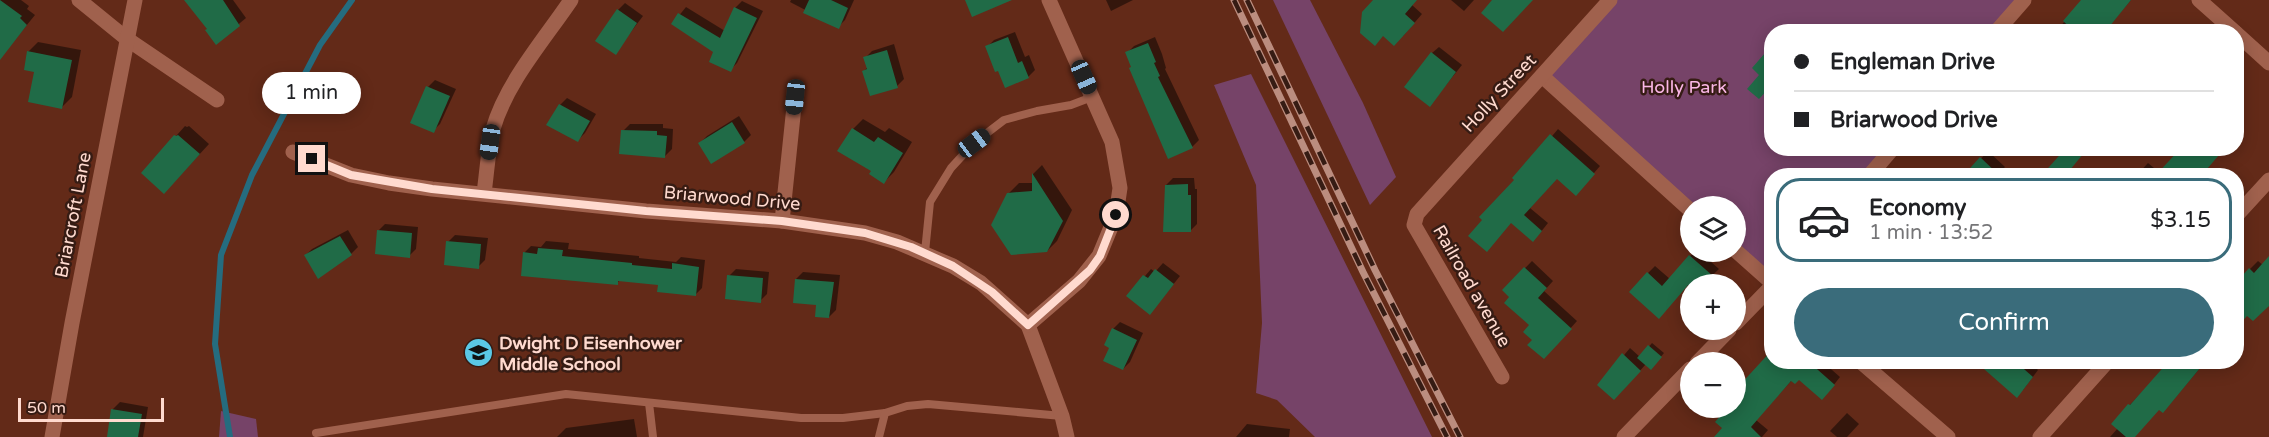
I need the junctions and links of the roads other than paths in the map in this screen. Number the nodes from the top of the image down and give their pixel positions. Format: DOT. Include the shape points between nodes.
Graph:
graph roads {
  1 [pos="79,0"];
  2 [pos="135,0"];
  3 [pos="572,0"];
  4 [pos="1049,0"];
  5 [pos="1610,0"];
  6 [pos="2024,0"];
  7 [pos="2199,0"];
  8 [pos="2003,24"];
  9 [pos="2227,24"];
  10 [pos="127,39"];
  11 [pos="2244,40"];
  12 [pos="2269,63"];
  13 [pos="1542,76"];
  14 [pos="795,97"];
  15 [pos="1092,97"];
  16 [pos="217,100"];
  17 [pos="293,152"];
  18 [pos="1886,156"];
  19 [pos="1876,168"];
  20 [pos="2269,180"];
  21 [pos="484,193"];
  22 [pos="1680,201"];
  23 [pos="2244,207"];
  24 [pos="1416,213"];
  25 [pos="782,221"];
  26 [pos="925,252"];
  27 [pos="1746,260"];
  28 [pos="1764,277"];
  29 [pos="1764,293"];
  30 [pos="1746,312"];
  31 [pos="1028,325"];
  32 [pos="1719,340"];
  33 [pos="1708,352"];
  34 [pos="1869,369"];
  35 [pos="2101,369"];
  36 [pos="1502,377"];
  37 [pos="1680,379"];
  38 [pos="649,403"];
  39 [pos="885,413"];
  40 [pos="1062,417"];
  41 [pos="316,432"];
  42 [pos="52,437"];
  43 [pos="653,437"];
  44 [pos="879,437"];
  45 [pos="1067,437"];
  46 [pos="1624,437"];
  47 [pos="1948,437"];
  48 [pos="2040,437"];
  1 -- 10 [label="street"];
  2 -- 10 [label="street, Briarcroft Lane"];
  3 -- 21 [label="street" via="503,104 490,142"];
  4 -- 15 [label="street"];
  5 -- 13 [label="street, Holly Street"];
  6 -- 8 [label="street"];
  7 -- 9 [label="street"];
  10 -- 16 [label="street"];
  10 -- 42 [label="street, Briarcroft Lane"];
  11 -- 12 [label="street"];
  13 -- 22 [label="street"];
  13 -- 24 [label="street, Holly Street"];
  14 -- 25 [label="street"];
  15 -- 26 [label="lane" via="1004,120 974,143 951,168 930,202"];
  15 -- 31 [label="street" via="1118,165 1116,215 1090,270"];
  17 -- 21 [label="street, Briarwood Drive" via="351,175 432,189"];
  18 -- 19 [label="street"];
  20 -- 23 [label="street"];
  21 -- 25 [label="street, Briarwood Drive"];
  24 -- 36 [label="street, Railroad avenue" via="1414,225"];
  25 -- 26 [label="street, Briarwood Drive" via="865,233"];
  26 -- 31 [label="street, Briarwood Drive" via="981,283"];
  27 -- 28 [label="street"];
  29 -- 30 [label="street"];
  31 -- 40 [label="street, Briarwood Drive"];
  32 -- 33 [label="street"];
  34 -- 47 [label="street"];
  35 -- 48 [label="street"];
  37 -- 46 [label="street"];
  38 -- 39 [label="lane" via="801,418"];
  38 -- 41 [label="lane" via="566,394"];
  38 -- 43 [label="lane"];
  39 -- 40 [label="lane" via="907,405 928,404"];
  39 -- 44 [label="lane"];
  40 -- 45 [label="street, Briarwood Drive"];
}
